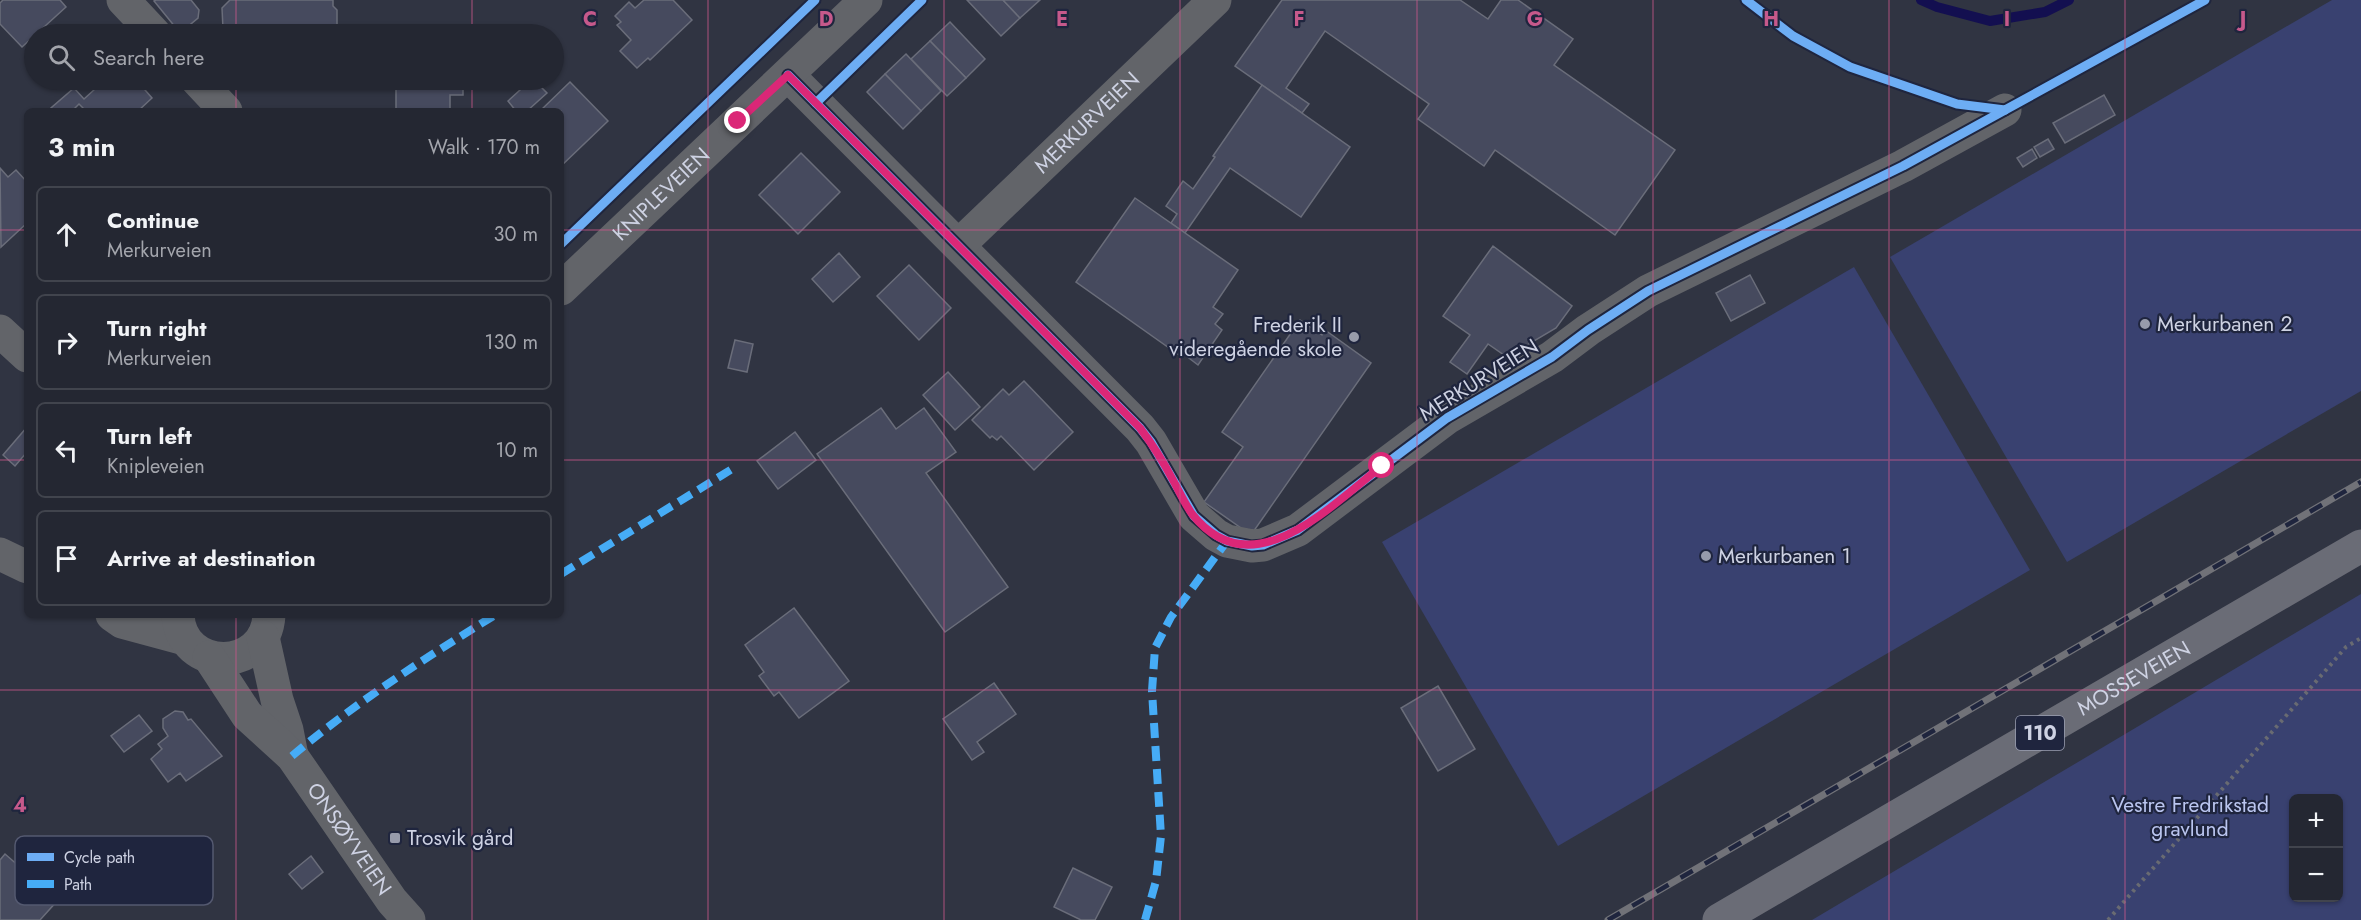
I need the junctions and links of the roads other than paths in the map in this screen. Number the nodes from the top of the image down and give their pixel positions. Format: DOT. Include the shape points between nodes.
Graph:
graph roads {
  1 [pos="123,0"];
  2 [pos="866,0"];
  3 [pos="1215,0"];
  4 [pos="146,24"];
  5 [pos="788,75"];
  6 [pos="206,90"];
  7 [pos="223,108"];
  8 [pos="2005,110"];
  9 [pos="959,245"];
  10 [pos="564,286"];
  11 [pos="0,331"];
  12 [pos="24,353"];
  13 [pos="2361,546"];
  14 [pos="0,554"];
  15 [pos="24,566"];
  16 [pos="116,618"];
  17 [pos="266,626"];
  18 [pos="191,637"];
  19 [pos="292,756"];
  20 [pos="409,920"];
  21 [pos="1719,920"];
  1 -- 4 [label="street"];
  2 -- 5 [label="street, KNIPLEVEIEN"];
  3 -- 9 [label="street, MERKURVEIEN"];
  5 -- 9 [label="street, MERKURVEIEN"];
  5 -- 10 [label="street, KNIPLEVEIEN"];
  6 -- 7 [label="street"];
  8 -- 9 [label="street, MERKURVEIEN" via="1903,166 1648,291 1552,357 1447,418 1298,530 1263,545 1227,541 1194,516 1140,428"];
  11 -- 12 [label="street"];
  13 -- 21 [label="highway, MOSSEVEIEN / 110"];
  14 -- 15 [label="street"];
  16 -- 18 [label="street"];
  17 -- 18 [label="street" via="253,649 224,660"];
  17 -- 19 [label="street, ONSØYVEIEN" via="277,700"];
  18 -- 19 [label="street, ONSØYVEIEN" via="247,715"];
  19 -- 20 [label="street, ONSØYVEIEN"];
}
